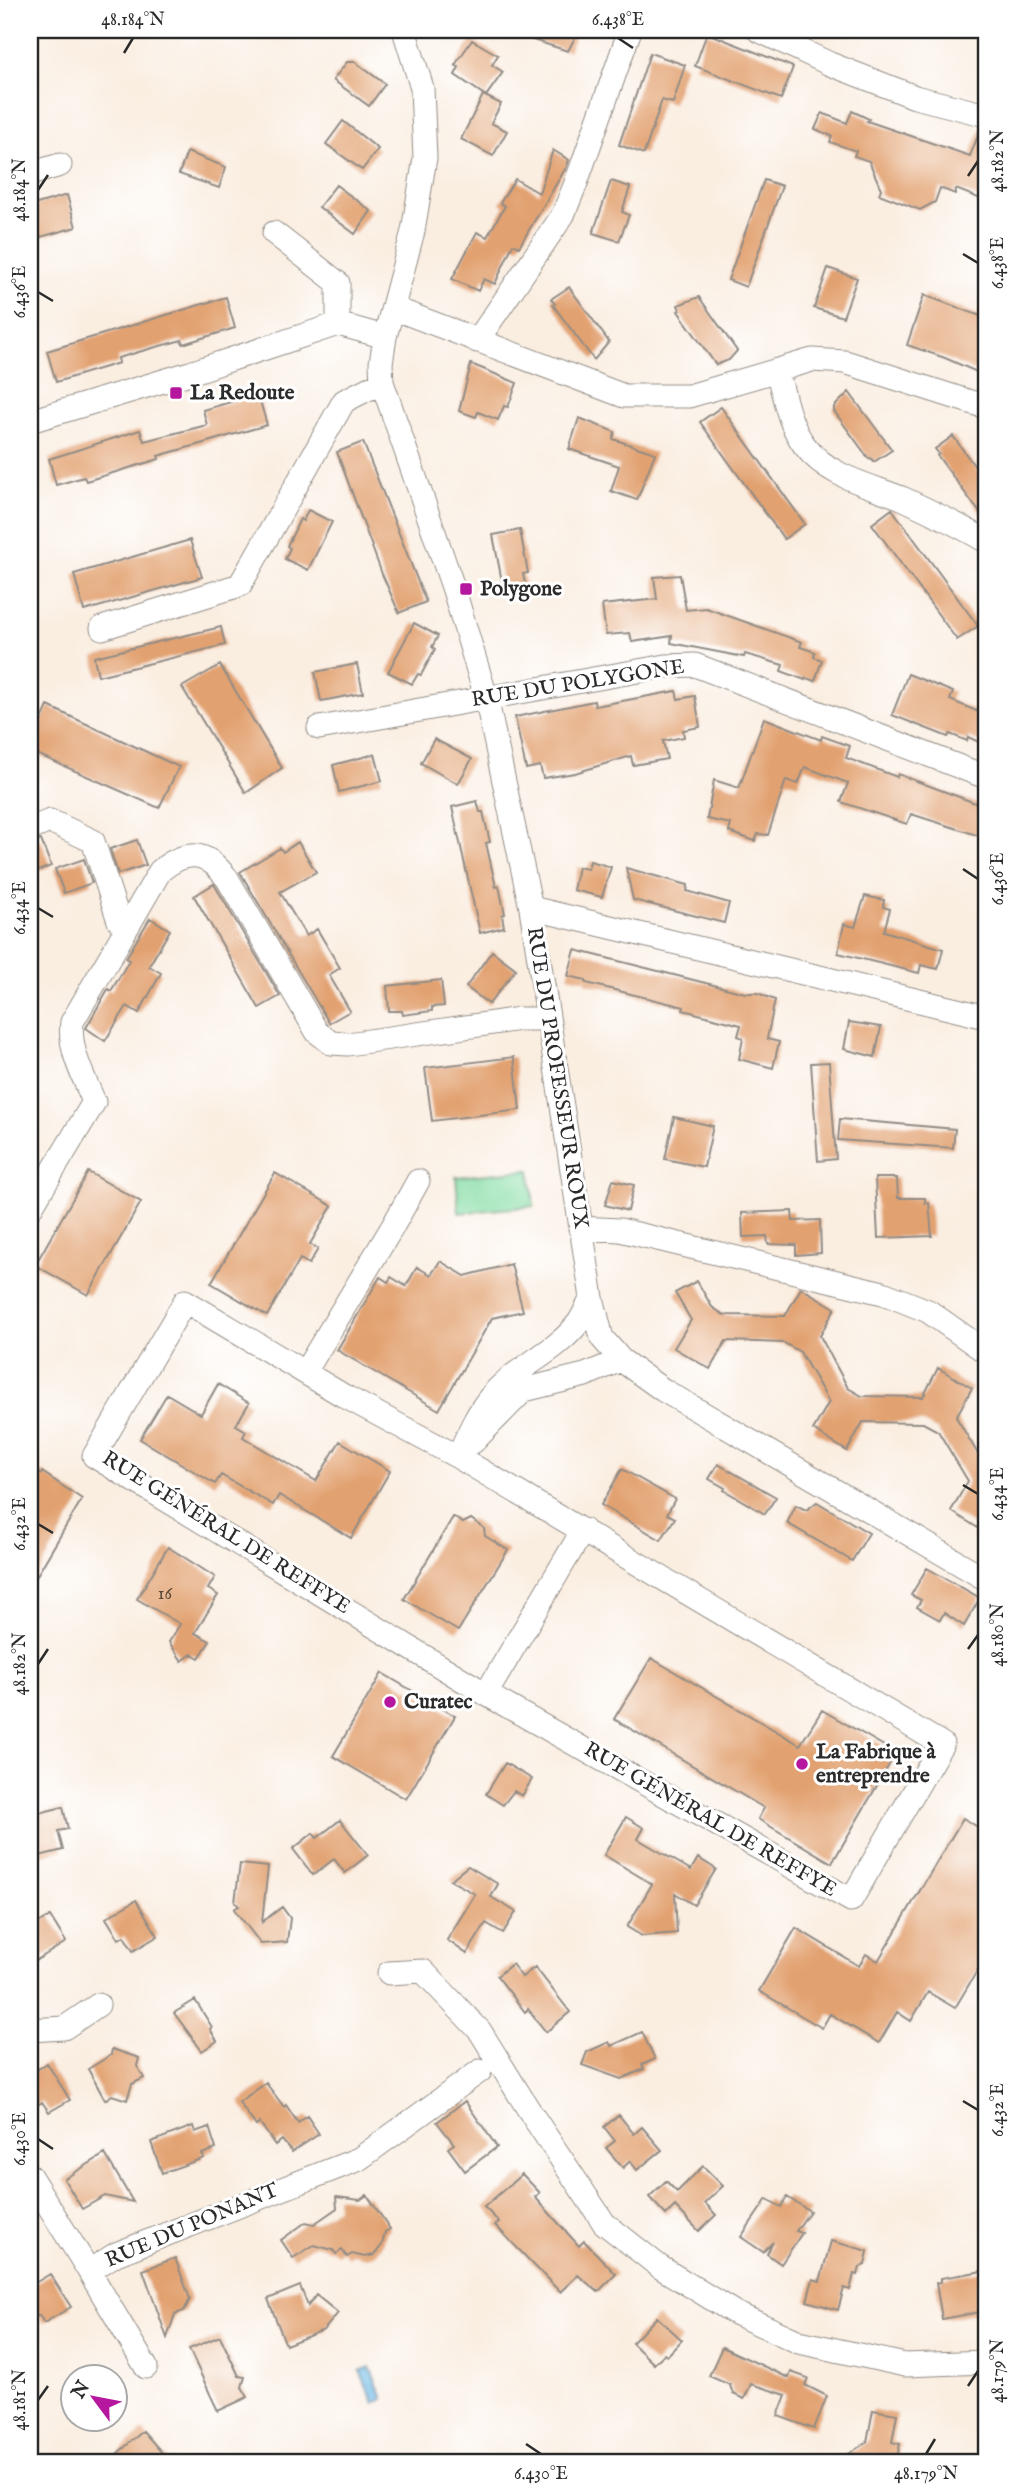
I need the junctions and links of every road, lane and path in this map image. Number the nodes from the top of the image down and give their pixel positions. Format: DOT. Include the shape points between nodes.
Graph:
graph roads {
  1 [pos="404,30"];
  2 [pos="630,30"];
  3 [pos="758,30"];
  4 [pos="986,115"];
  5 [pos="60,165"];
  6 [pos="30,174"];
  7 [pos="274,233"];
  8 [pos="393,308"];
  9 [pos="338,324"];
  10 [pos="385,337"];
  11 [pos="477,341"];
  12 [pos="777,370"];
  13 [pos="382,382"];
  14 [pos="986,407"];
  15 [pos="30,421"];
  16 [pos="986,541"];
  17 [pos="102,628"];
  18 [pos="486,697"];
  19 [pos="319,728"];
  20 [pos="986,777"];
  21 [pos="30,829"];
  22 [pos="531,908"];
  23 [pos="126,929"];
  24 [pos="986,1017"];
  25 [pos="547,1019"];
  26 [pos="418,1181"];
  27 [pos="30,1209"];
  28 [pos="580,1228"];
  29 [pos="592,1298"];
  30 [pos="986,1352"];
  31 [pos="621,1360"];
  32 [pos="305,1372"];
  33 [pos="457,1457"];
  34 [pos="583,1530"];
  35 [pos="986,1579"];
  36 [pos="486,1694"];
  37 [pos="389,1973"];
  38 [pos="98,2005"];
  39 [pos="30,2030"];
  40 [pos="480,2071"];
  41 [pos="30,2176"];
  42 [pos="89,2271"];
  43 [pos="986,2362"];
  44 [pos="146,2367"];
  1 -- 8 [label="street, RUE DU PROFESSEUR ROUX" via="422,88 425,158"];
  2 -- 11 [label="street" via="563,215"];
  3 -- 4 [label="street" via="915,97"];
  5 -- 6 [label="street"];
  7 -- 9 [label="street" via="338,284"];
  8 -- 10 [label="street, RUE DU PROFESSEUR ROUX"];
  8 -- 11 [label="street"];
  9 -- 10 [label="street"];
  9 -- 15 [label="street"];
  10 -- 13 [label="street, RUE DU PROFESSEUR ROUX"];
  11 -- 12 [label="street" via="624,396 689,396"];
  12 -- 14 [label="street" via="812,360 845,362"];
  12 -- 16 [label="street" via="792,424 806,447 836,473 930,511"];
  13 -- 17 [label="street" via="344,401 240,585"];
  13 -- 18 [label="street, RUE DU PROFESSEUR ROUX"];
  18 -- 19 [label="street, RUE DU POLYGONE"];
  18 -- 20 [label="street, RUE DU POLYGONE" via="695,665"];
  18 -- 22 [label="street, RUE DU PROFESSEUR ROUX"];
  21 -- 23 [label="street" via="50,821 93,841 119,921"];
  22 -- 24 [label="street"];
  22 -- 25 [label="street, RUE DU PROFESSEUR ROUX"];
  23 -- 25 [label="street" via="160,871 171,861 191,855 210,860 227,878 317,1032 331,1043 520,1018"];
  23 -- 27 [label="street" via="72,1022 73,1047 94,1102"];
  25 -- 28 [label="street, RUE DU PROFESSEUR ROUX"];
  26 -- 32 [label="street"];
  28 -- 29 [label="street, RUE DU PROFESSEUR ROUX"];
  28 -- 30 [label="street" via="620,1230 883,1293 928,1311"];
  29 -- 31 [label="street, RUE DU PROFESSEUR ROUX" via="602,1338"];
  29 -- 33 [label="street" via="564,1338 491,1396"];
  31 -- 33 [label="street" via="585,1375 524,1390"];
  31 -- 35 [label="street, RUE DU PROFESSEUR ROUX" via="663,1390"];
  32 -- 33 [label="street, RUE GÉNÉRAL DE REFFYE"];
  32 -- 36 [label="street, RUE GÉNÉRAL DE REFFYE" via="185,1301 94,1456"];
  33 -- 34 [label="street, RUE GÉNÉRAL DE REFFYE"];
  34 -- 36 [label="street"];
  34 -- 36 [label="street, RUE GÉNÉRAL DE REFFYE" via="942,1744 851,1900"];
  37 -- 43 [label="street" via="423,1971 480,2031 604,2223 660,2267 735,2313 799,2342 905,2365"];
  38 -- 39 [label="street" via="64,2028"];
  40 -- 42 [label="street, RUE DU PONANT" via="359,2159 116,2254"];
  41 -- 42 [label="street, RUE DU PONANT"];
  42 -- 44 [label="street, RUE DU PONANT"];
}
